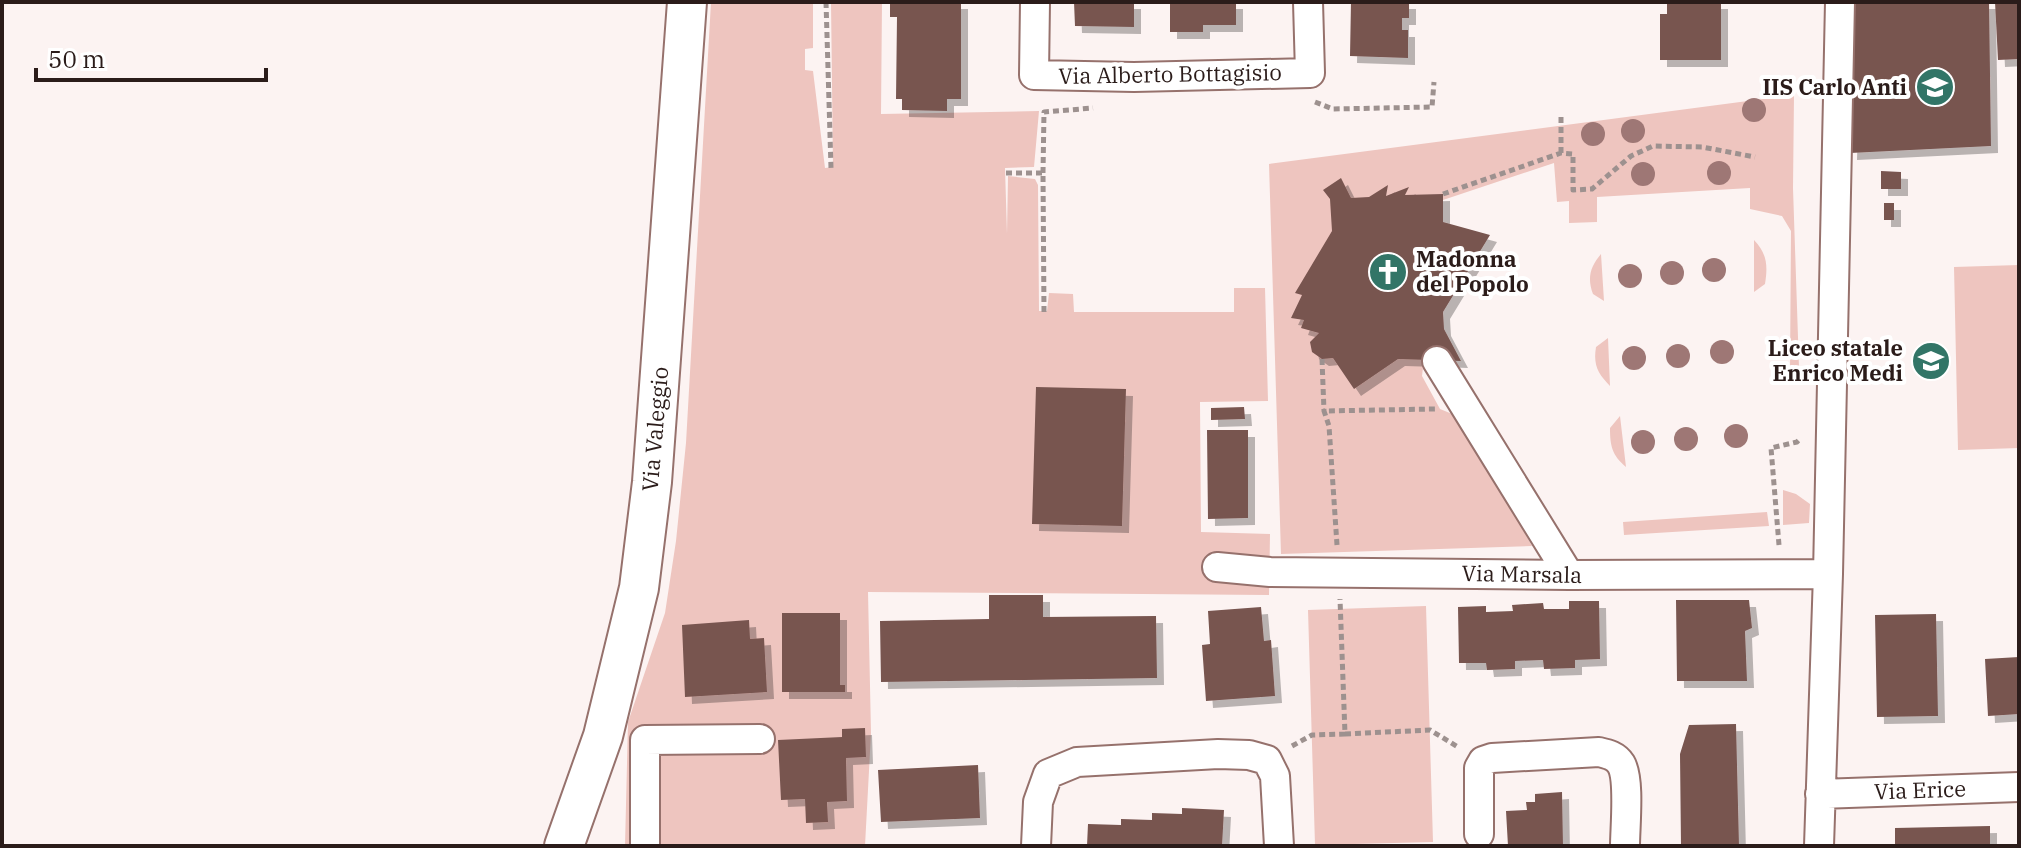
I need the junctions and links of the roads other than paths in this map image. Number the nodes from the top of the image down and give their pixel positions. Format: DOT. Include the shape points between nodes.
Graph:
graph roads {
  1 [pos="687,2"];
  2 [pos="1035,2"];
  3 [pos="1308,2"];
  4 [pos="1840,2"];
  5 [pos="1437,361"];
  6 [pos="1217,567"];
  7 [pos="1828,574"];
  8 [pos="1569,575"];
  9 [pos="760,739"];
  10 [pos="2019,787"];
  11 [pos="1820,794"];
  12 [pos="1479,834"];
  13 [pos="564,846"];
  14 [pos="645,846"];
  15 [pos="1036,846"];
  16 [pos="1279,846"];
  17 [pos="1625,846"];
  18 [pos="1819,846"];
  1 -- 13 [label="main road, Via Valeggio" via="652,482 639,588 603,736"];
  2 -- 3 [label="street, Via Alberto Bottagisio" via="1034,75 1134,77 1310,73"];
  4 -- 7 [label="street"];
  5 -- 8 [label="street"];
  6 -- 8 [label="street, Via Marsala"];
  7 -- 8 [label="street, Via Marsala"];
  7 -- 11 [label="street"];
  9 -- 14 [label="street" via="645,740"];
  10 -- 11 [label="street, Via Erice"];
  11 -- 18 [label="street"];
  12 -- 17 [label="street" via="1483,761 1599,752 1610,754 1625,776"];
  15 -- 16 [label="street" via="1038,802 1048,774 1077,762 1218,754 1267,760 1275,776"];
}
